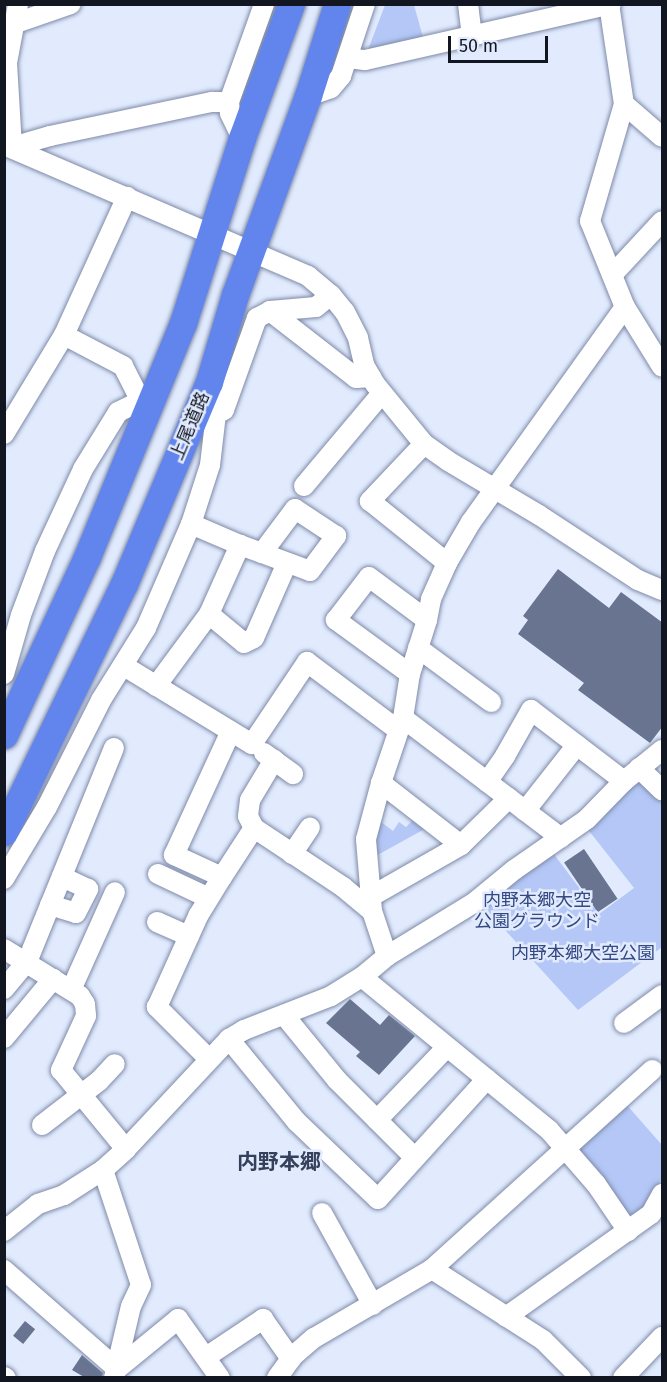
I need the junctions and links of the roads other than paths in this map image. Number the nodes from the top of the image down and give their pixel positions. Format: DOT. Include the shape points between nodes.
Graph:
graph roads {
  1 [pos="18,4"];
  2 [pos="71,4"];
  3 [pos="264,4"];
  4 [pos="291,4"];
  5 [pos="337,4"];
  6 [pos="365,4"];
  7 [pos="468,4"];
  8 [pos="610,5"];
  9 [pos="13,24"];
  10 [pos="472,35"];
  11 [pos="348,57"];
  12 [pos="308,96"];
  13 [pos="229,102"];
  14 [pos="624,104"];
  15 [pos="663,137"];
  16 [pos="242,138"];
  17 [pos="8,146"];
  18 [pos="127,197"];
  19 [pos="663,221"];
  20 [pos="212,234"];
  21 [pos="252,251"];
  22 [pos="613,274"];
  23 [pos="331,295"];
  24 [pos="625,307"];
  25 [pos="270,310"];
  26 [pos="64,335"];
  27 [pos="663,367"];
  28 [pos="209,382"];
  29 [pos="376,385"];
  30 [pos="146,397"];
  31 [pos="216,414"];
  32 [pos="4,434"];
  33 [pos="424,444"];
  34 [pos="304,486"];
  35 [pos="495,488"];
  36 [pos="191,524"];
  37 [pos="240,545"];
  38 [pos="262,553"];
  39 [pos="287,562"];
  40 [pos="447,563"];
  41 [pos="663,590"];
  42 [pos="13,612"];
  43 [pos="208,614"];
  44 [pos="427,620"];
  45 [pos="418,648"];
  46 [pos="124,666"];
  47 [pos="4,674"];
  48 [pos="410,674"];
  49 [pos="156,686"];
  50 [pos="491,702"];
  51 [pos="400,724"];
  52 [pos="231,731"];
  53 [pos="4,735"];
  54 [pos="252,744"];
  55 [pos="577,745"];
  56 [pos="114,748"];
  57 [pos="663,750"];
  58 [pos="274,760"];
  59 [pos="293,774"];
  60 [pos="632,775"];
  61 [pos="487,782"];
  62 [pos="381,783"];
  63 [pos="663,790"];
  64 [pos="509,798"];
  65 [pos="525,811"];
  66 [pos="310,827"];
  67 [pos="254,828"];
  68 [pos="4,832"];
  69 [pos="561,838"];
  70 [pos="461,845"];
  71 [pos="292,854"];
  72 [pos="158,874"];
  73 [pos="62,877"];
  74 [pos="222,877"];
  75 [pos="4,879"];
  76 [pos="115,892"];
  77 [pos="209,898"];
  78 [pos="371,904"];
  79 [pos="50,905"];
  80 [pos="157,922"];
  81 [pos="189,936"];
  82 [pos="4,948"];
  83 [pos="387,956"];
  84 [pos="27,962"];
  85 [pos="362,977"];
  86 [pos="53,979"];
  87 [pos="4,990"];
  88 [pos="71,990"];
  89 [pos="663,995"];
  90 [pos="284,1015"];
  91 [pos="624,1023"];
  92 [pos="4,1038"];
  93 [pos="229,1039"];
  94 [pos="447,1047"];
  95 [pos="209,1059"];
  96 [pos="115,1064"];
  97 [pos="652,1070"];
  98 [pos="487,1079"];
  99 [pos="82,1095"];
  100 [pos="377,1120"];
  101 [pos="42,1125"];
  102 [pos="567,1148"];
  103 [pos="126,1149"];
  104 [pos="416,1158"];
  105 [pos="103,1170"];
  106 [pos="663,1194"];
  107 [pos="322,1213"];
  108 [pos="657,1218"];
  109 [pos="4,1231"];
  110 [pos="628,1231"];
  111 [pos="432,1269"];
  112 [pos="4,1270"];
  113 [pos="373,1305"];
  114 [pos="506,1317"];
  115 [pos="663,1337"];
  116 [pos="206,1358"];
  117 [pos="291,1359"];
  118 [pos="115,1373"];
  119 [pos="220,1377"];
  120 [pos="277,1377"];
  121 [pos="581,1377"];
  122 [pos="623,1377"];
  1 -- 9 [label="street"];
  2 -- 9 [label="street"];
  3 -- 13 [label="street"];
  4 -- 16 [label="highway"];
  5 -- 12 [label="highway, 上尾道路"];
  6 -- 11 [label="street"];
  7 -- 10 [label="street"];
  8 -- 10 [label="street"];
  8 -- 14 [label="street"];
  9 -- 17 [label="street" via="7,63"];
  10 -- 11 [label="street" via="365,60"];
  11 -- 12 [label="street" via="331,88"];
  12 -- 21 [label="highway, 上尾道路"];
  13 -- 16 [label="street"];
  13 -- 17 [label="street" via="213,102"];
  14 -- 15 [label="street"];
  14 -- 22 [label="street" via="590,222"];
  16 -- 20 [label="highway"];
  17 -- 18 [label="street"];
  18 -- 20 [label="street"];
  18 -- 26 [label="street"];
  19 -- 22 [label="street"];
  20 -- 21 [label="street"];
  20 -- 30 [label="highway" via="183,323"];
  21 -- 23 [label="street" via="308,276"];
  21 -- 28 [label="highway, 上尾道路"];
  22 -- 24 [label="street"];
  23 -- 25 [label="street" via="316,307"];
  23 -- 29 [label="street" via="345,312 358,338 364,365"];
  24 -- 27 [label="street"];
  24 -- 35 [label="street"];
  25 -- 29 [label="street" via="356,378"];
  25 -- 31 [label="street" via="257,318 224,410"];
  26 -- 30 [label="street" via="123,366"];
  26 -- 32 [label="street"];
  28 -- 31 [label="street"];
  28 -- 68 [label="highway, 上尾道路" via="124,584"];
  29 -- 33 [label="street"];
  29 -- 34 [label="street"];
  30 -- 42 [label="street" via="118,412 97,444"];
  30 -- 53 [label="highway" via="87,557"];
  31 -- 36 [label="street" via="210,465"];
  33 -- 35 [label="street"];
  33 -- 40 [label="street" via="370,501"];
  35 -- 40 [label="street"];
  35 -- 41 [label="street" via="638,580"];
  36 -- 37 [label="street"];
  36 -- 46 [label="street" via="146,628"];
  37 -- 38 [label="street"];
  37 -- 43 [label="street"];
  38 -- 39 [label="street"];
  38 -- 39 [label="street" via="295,509 336,536 310,571"];
  39 -- 43 [label="street" via="254,638 244,643"];
  40 -- 44 [label="street" via="431,599"];
  42 -- 47 [label="street"];
  43 -- 49 [label="street"];
  44 -- 45 [label="street"];
  44 -- 48 [label="street" via="369,577 336,620"];
  45 -- 48 [label="street"];
  45 -- 50 [label="street"];
  46 -- 49 [label="street"];
  46 -- 75 [label="street" via="101,700 47,807"];
  48 -- 51 [label="street"];
  49 -- 52 [label="street"];
  51 -- 54 [label="street" via="307,662"];
  51 -- 61 [label="street"];
  51 -- 62 [label="street"];
  52 -- 54 [label="street"];
  52 -- 74 [label="street" via="174,855"];
  54 -- 58 [label="street"];
  55 -- 60 [label="street"];
  55 -- 61 [label="street" via="531,710"];
  55 -- 65 [label="street"];
  56 -- 73 [label="street"];
  57 -- 60 [label="street"];
  58 -- 59 [label="street"];
  58 -- 67 [label="street" via="250,800 248,816"];
  60 -- 63 [label="street"];
  60 -- 69 [label="street"];
  61 -- 64 [label="street"];
  62 -- 70 [label="street"];
  62 -- 78 [label="street" via="366,839"];
  64 -- 65 [label="street"];
  64 -- 70 [label="street"];
  65 -- 69 [label="street"];
  66 -- 71 [label="street"];
  67 -- 71 [label="street"];
  67 -- 74 [label="street"];
  69 -- 83 [label="street" via="475,902"];
  70 -- 78 [label="street"];
  71 -- 78 [label="street"];
  72 -- 77 [label="street"];
  73 -- 79 [label="street"];
  73 -- 79 [label="street" via="88,889 76,913"];
  74 -- 77 [label="street"];
  76 -- 88 [label="street"];
  77 -- 81 [label="street"];
  78 -- 83 [label="street"];
  79 -- 84 [label="street"];
  80 -- 81 [label="street"];
  81 -- 95 [label="street" via="157,1007"];
  82 -- 84 [label="street"];
  83 -- 85 [label="street"];
  84 -- 86 [label="street"];
  84 -- 87 [label="street"];
  85 -- 90 [label="street" via="331,996"];
  85 -- 94 [label="street"];
  86 -- 88 [label="street"];
  86 -- 92 [label="street"];
  88 -- 99 [label="street" via="85,1004 86,1016 61,1070"];
  89 -- 91 [label="street"];
  90 -- 93 [label="street"];
  90 -- 100 [label="street" via="337,1080"];
  93 -- 95 [label="street"];
  93 -- 104 [label="street" via="296,1120 378,1199"];
  94 -- 98 [label="street"];
  94 -- 100 [label="street"];
  95 -- 103 [label="street"];
  96 -- 99 [label="street"];
  97 -- 102 [label="street"];
  98 -- 102 [label="street"];
  98 -- 104 [label="street"];
  99 -- 101 [label="street"];
  99 -- 103 [label="street"];
  100 -- 104 [label="street"];
  102 -- 110 [label="street"];
  102 -- 111 [label="street"];
  103 -- 105 [label="street"];
  105 -- 109 [label="street" via="64,1195 26,1211"];
  105 -- 118 [label="street" via="141,1285 128,1317"];
  106 -- 108 [label="street"];
  107 -- 113 [label="street"];
  108 -- 110 [label="street"];
  110 -- 114 [label="street"];
  111 -- 113 [label="street"];
  111 -- 114 [label="street"];
  112 -- 118 [label="street"];
  113 -- 117 [label="street" via="314,1338"];
  114 -- 121 [label="street" via="543,1340"];
  115 -- 122 [label="street"];
  116 -- 117 [label="street" via="263,1319"];
  116 -- 118 [label="street" via="177,1319"];
  116 -- 119 [label="street"];
  117 -- 120 [label="street"];
}
